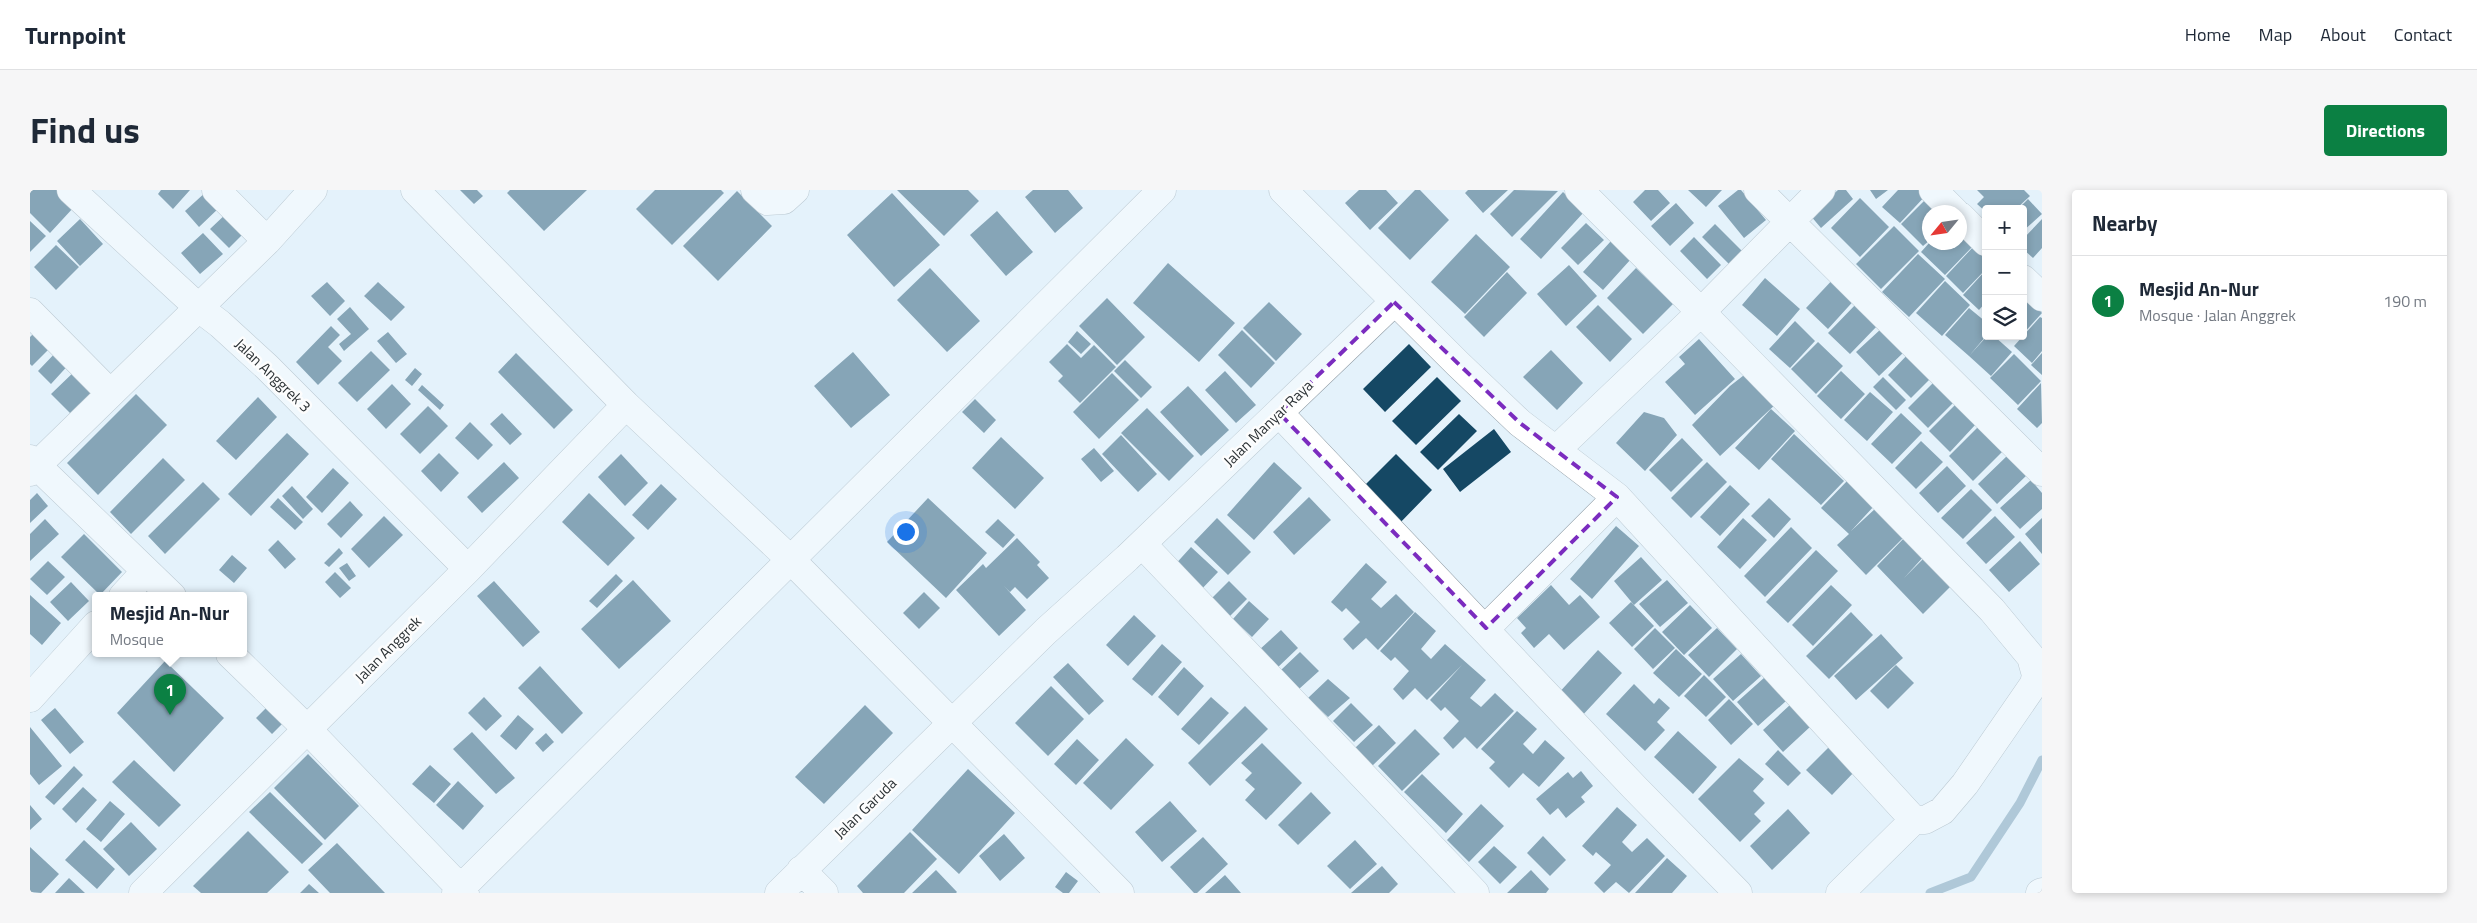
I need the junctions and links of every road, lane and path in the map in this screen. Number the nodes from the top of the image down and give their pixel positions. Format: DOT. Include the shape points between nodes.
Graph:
graph roads {
  1 [pos="71,190"];
  2 [pos="216,190"];
  3 [pos="313,190"];
  4 [pos="415,190"];
  5 [pos="755,190"];
  6 [pos="795,190"];
  7 [pos="1162,190"];
  8 [pos="1282,190"];
  9 [pos="1579,190"];
  10 [pos="1758,190"];
  11 [pos="1821,190"];
  12 [pos="1933,190"];
  13 [pos="1949,205"];
  14 [pos="1789,221"];
  15 [pos="1967,223"];
  16 [pos="1982,238"];
  17 [pos="267,241"];
  18 [pos="2027,283"];
  19 [pos="2042,297"];
  20 [pos="1394,302"];
  21 [pos="199,308"];
  22 [pos="30,312"];
  23 [pos="1701,312"];
  24 [pos="110,393"];
  25 [pos="626,405"];
  26 [pos="1279,413"];
  27 [pos="1556,449"];
  28 [pos="32,466"];
  29 [pos="2042,472"];
  30 [pos="1617,497"];
  31 [pos="1142,544"];
  32 [pos="790,559"];
  33 [pos="468,569"];
  34 [pos="146,571"];
  35 [pos="127,592"];
  36 [pos="168,592"];
  37 [pos="1486,628"];
  38 [pos="92,629"];
  39 [pos="233,657"];
  40 [pos="30,698"];
  41 [pos="951,724"];
  42 [pos="307,729"];
  43 [pos="1914,820"];
  44 [pos="801,870"];
  45 [pos="461,892"];
  46 [pos="143,893"];
  47 [pos="779,893"];
  48 [pos="824,893"];
  49 [pos="1120,893"];
  50 [pos="1474,893"];
  51 [pos="1738,893"];
  52 [pos="1840,893"];
  1 -- 21 [label="street, Jalan Anggrek 3"];
  2 -- 17 [label="street"];
  3 -- 17 [label="street"];
  4 -- 25 [label="street"];
  5 -- 6 [label="street" via="767,201 784,200"];
  7 -- 32 [label="street"];
  8 -- 20 [label="street"];
  9 -- 23 [label="street"];
  10 -- 14 [label="street"];
  11 -- 14 [label="street"];
  12 -- 13 [label="street"];
  14 -- 23 [label="street"];
  14 -- 29 [label="street"];
  15 -- 16 [label="street"];
  17 -- 21 [label="street"];
  18 -- 19 [label="street"];
  20 -- 26 [label="street, Jalan Manyar Raya"];
  20 -- 27 [label="street" via="1520,423"];
  21 -- 24 [label="street"];
  21 -- 33 [label="street, Jalan Anggrek 3" via="267,367"];
  22 -- 24 [label="street"];
  23 -- 27 [label="street"];
  23 -- 43 [label="street" via="1992,610 2035,665 2034,684 1965,784 1942,811 1925,820"];
  24 -- 28 [label="street"];
  25 -- 32 [label="street"];
  25 -- 33 [label="street, Jalan Anggrek"];
  26 -- 31 [label="street, Jalan Manyar Raya"];
  26 -- 37 [label="street"];
  27 -- 30 [label="street"];
  28 -- 34 [label="street"];
  30 -- 37 [label="street"];
  30 -- 43 [label="street"];
  31 -- 41 [label="street, Jalan Manyar Raya" via="1046,631"];
  31 -- 50 [label="street"];
  32 -- 41 [label="street"];
  32 -- 45 [label="street"];
  33 -- 42 [label="street, Jalan Anggrek"];
  34 -- 35 [label="street"];
  34 -- 36 [label="street"];
  37 -- 51 [label="street" via="1634,788"];
  38 -- 40 [label="street"];
  39 -- 42 [label="street"];
  41 -- 44 [label="street, Jalan Garuda"];
  41 -- 49 [label="street" via="1004,773"];
  42 -- 45 [label="street"];
  42 -- 46 [label="street, Jalan Anggrek"];
  43 -- 52 [label="street"];
  44 -- 47 [label="street, Jalan Garuda"];
  44 -- 48 [label="street"];
}
